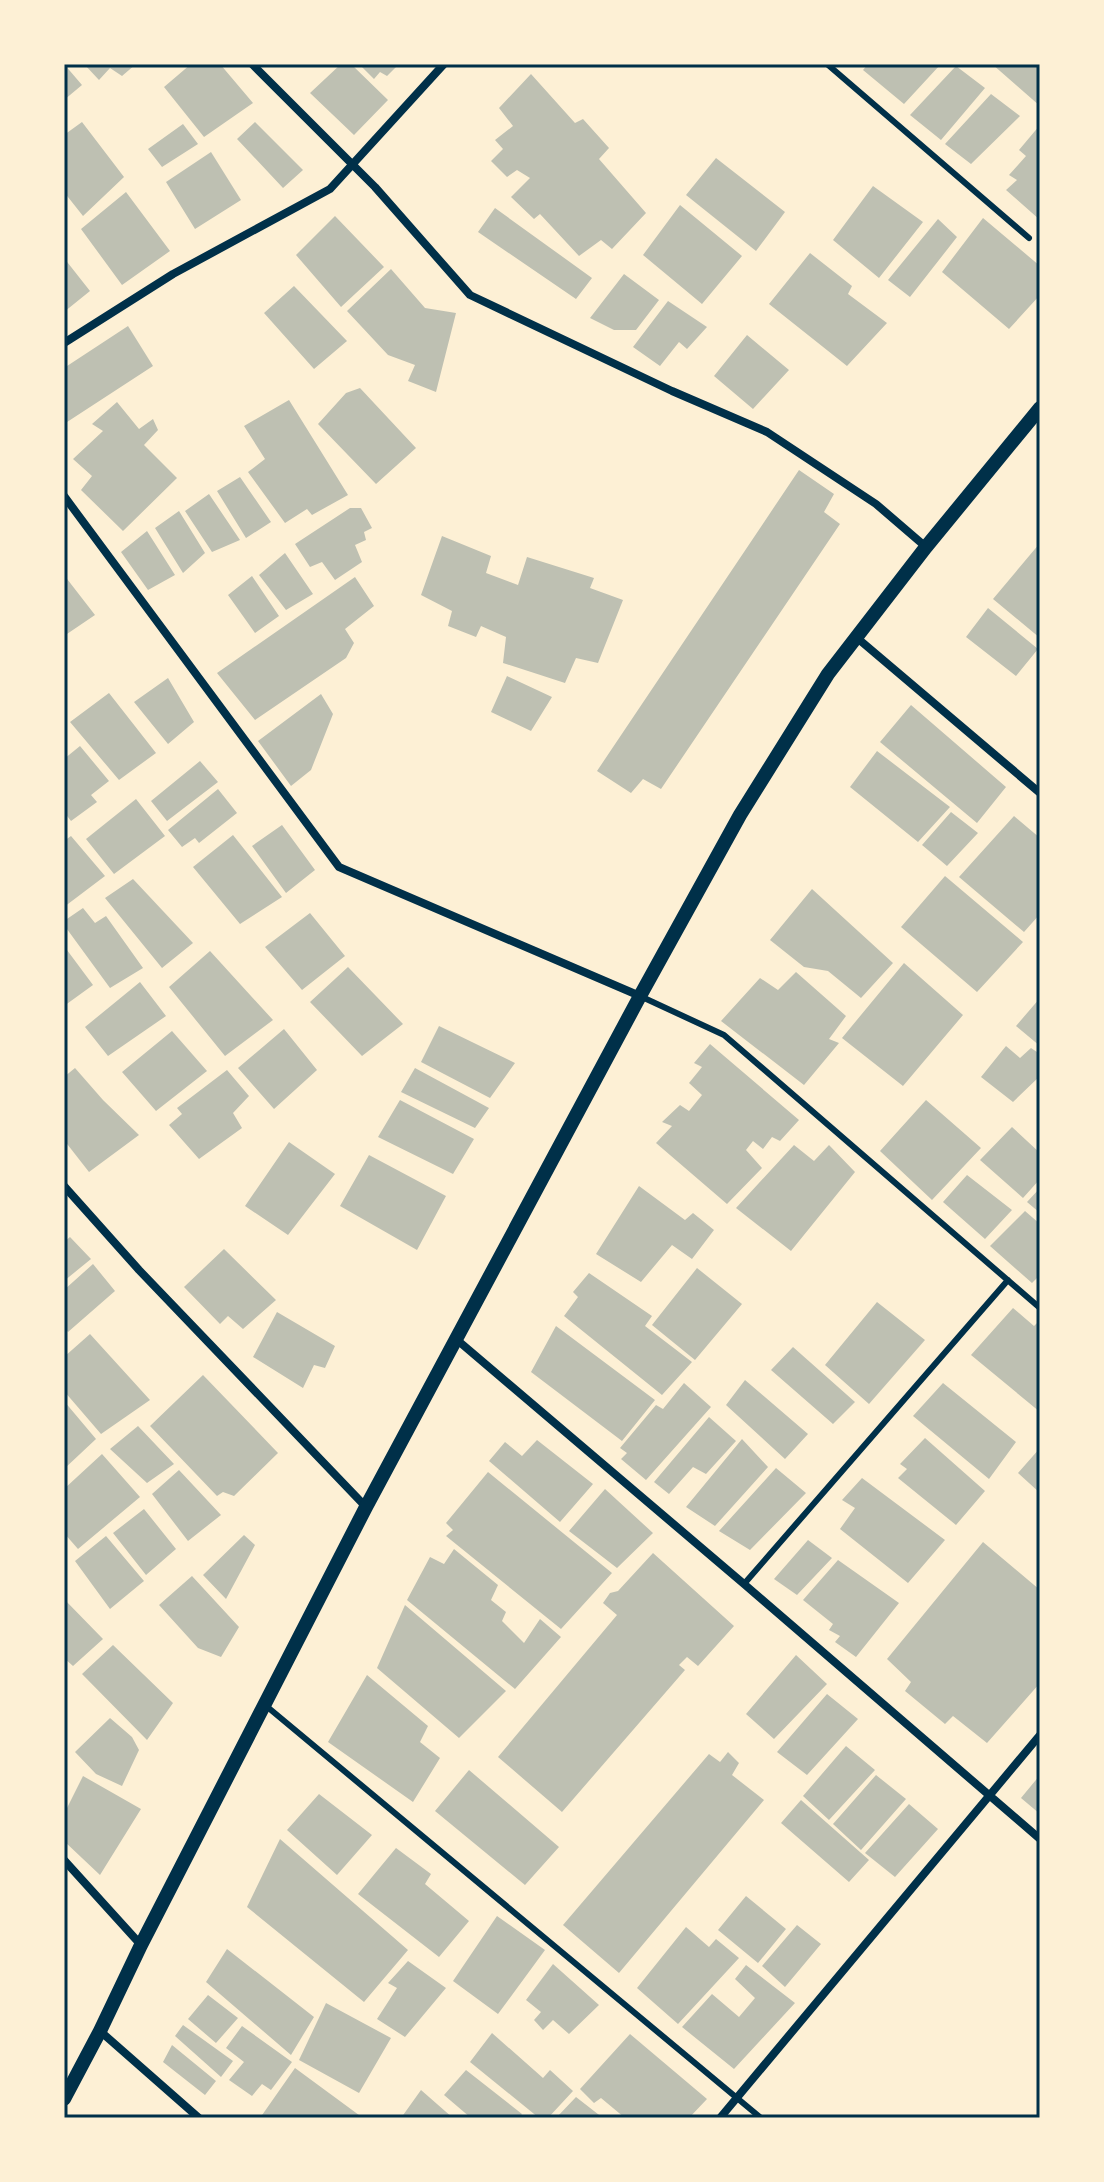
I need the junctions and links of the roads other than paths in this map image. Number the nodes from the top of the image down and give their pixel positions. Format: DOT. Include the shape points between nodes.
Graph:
graph roads {
  1 [pos="252,64"];
  2 [pos="444,64"];
  3 [pos="827,64"];
  4 [pos="353,163"];
  5 [pos="1029,238"];
  6 [pos="64,343"];
  7 [pos="1040,408"];
  8 [pos="64,496"];
  9 [pos="926,547"];
  10 [pos="856,637"];
  11 [pos="1040,793"];
  12 [pos="640,996"];
  13 [pos="64,1186"];
  14 [pos="1008,1280"];
  15 [pos="1039,1306"];
  16 [pos="456,1339"];
  17 [pos="366,1507"];
  18 [pos="744,1584"];
  19 [pos="265,1705"];
  20 [pos="1040,1735"];
  21 [pos="989,1796"];
  22 [pos="1040,1839"];
  23 [pos="64,1860"];
  24 [pos="141,1945"];
  25 [pos="100,2031"];
  26 [pos="737,2098"];
  27 [pos="64,2099"];
  28 [pos="199,2118"];
  29 [pos="720,2118"];
  30 [pos="761,2118"];
  1 -- 4 [label="street"];
  2 -- 4 [label="street"];
  3 -- 5 [label="lane"];
  4 -- 6 [label="street" via="330,189 173,274"];
  4 -- 9 [label="street" via="470,295 767,432 876,504"];
  7 -- 9 [label="street"];
  8 -- 12 [label="street" via="339,867"];
  9 -- 10 [label="street"];
  10 -- 11 [label="street"];
  10 -- 12 [label="street" via="740,815"];
  12 -- 14 [label="lane" via="724,1035"];
  12 -- 16 [label="street"];
  13 -- 17 [label="street"];
  14 -- 15 [label="lane"];
  14 -- 18 [label="lane"];
  16 -- 17 [label="street"];
  16 -- 18 [label="street"];
  17 -- 19 [label="street"];
  18 -- 21 [label="street"];
  19 -- 24 [label="street"];
  19 -- 26 [label="lane"];
  20 -- 21 [label="street"];
  21 -- 22 [label="street"];
  21 -- 26 [label="street"];
  23 -- 24 [label="street"];
  24 -- 25 [label="street"];
  25 -- 27 [label="street"];
  25 -- 28 [label="street"];
  26 -- 29 [label="street"];
  26 -- 30 [label="lane"];
}
